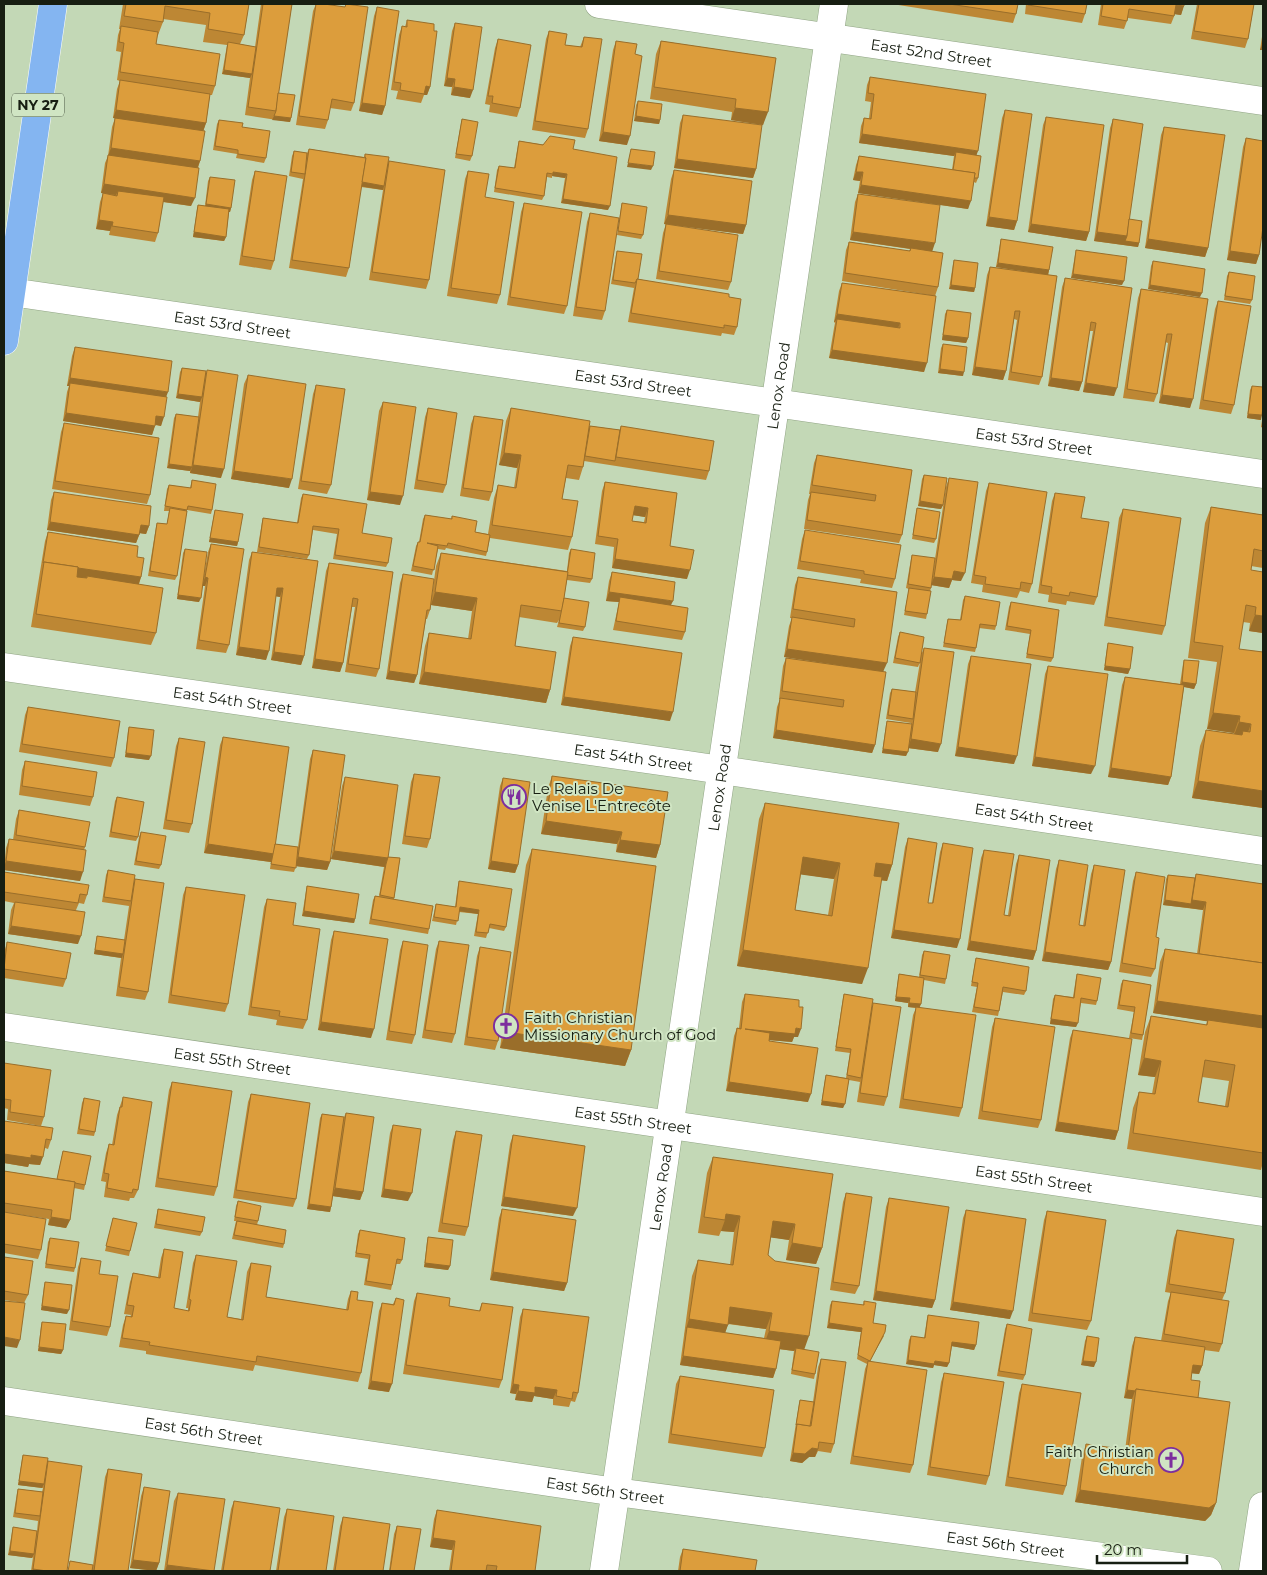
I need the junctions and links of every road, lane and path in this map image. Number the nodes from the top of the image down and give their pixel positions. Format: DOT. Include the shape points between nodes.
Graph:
graph roads {
  1 [pos="52,4"];
  2 [pos="599,4"];
  3 [pos="834,4"];
  4 [pos="829,37"];
  5 [pos="1263,101"];
  6 [pos="7,292"];
  7 [pos="4,341"];
  8 [pos="776,403"];
  9 [pos="1263,474"];
  10 [pos="4,667"];
  11 [pos="721,770"];
  12 [pos="1263,851"];
  13 [pos="4,1027"];
  14 [pos="670,1125"];
  15 [pos="1263,1212"];
  16 [pos="4,1401"];
  17 [pos="616,1492"];
  18 [pos="1263,1506"];
  19 [pos="604,1571"];
  20 [pos="1208,1571"];
  21 [pos="1253,1571"];
  1 -- 6 [label="highway, NY 27"];
  2 -- 4 [label="street, East 52nd Street"];
  3 -- 4 [label="street, Lenox Road"];
  4 -- 5 [label="street, East 52nd Street"];
  4 -- 8 [label="street, Lenox Road"];
  6 -- 7 [label="highway, NY 27"];
  6 -- 8 [label="street, East 53rd Street"];
  8 -- 9 [label="street, East 53rd Street"];
  8 -- 11 [label="street, Lenox Road"];
  10 -- 11 [label="street, East 54th Street"];
  11 -- 12 [label="street, East 54th Street"];
  11 -- 14 [label="street, Lenox Road"];
  13 -- 14 [label="street, East 55th Street"];
  14 -- 15 [label="street, East 55th Street"];
  14 -- 17 [label="street, Lenox Road"];
  16 -- 17 [label="street, East 56th Street"];
  17 -- 19 [label="street, Lenox Road"];
  17 -- 20 [label="street, East 56th Street"];
  18 -- 21 [label="street"];
}
